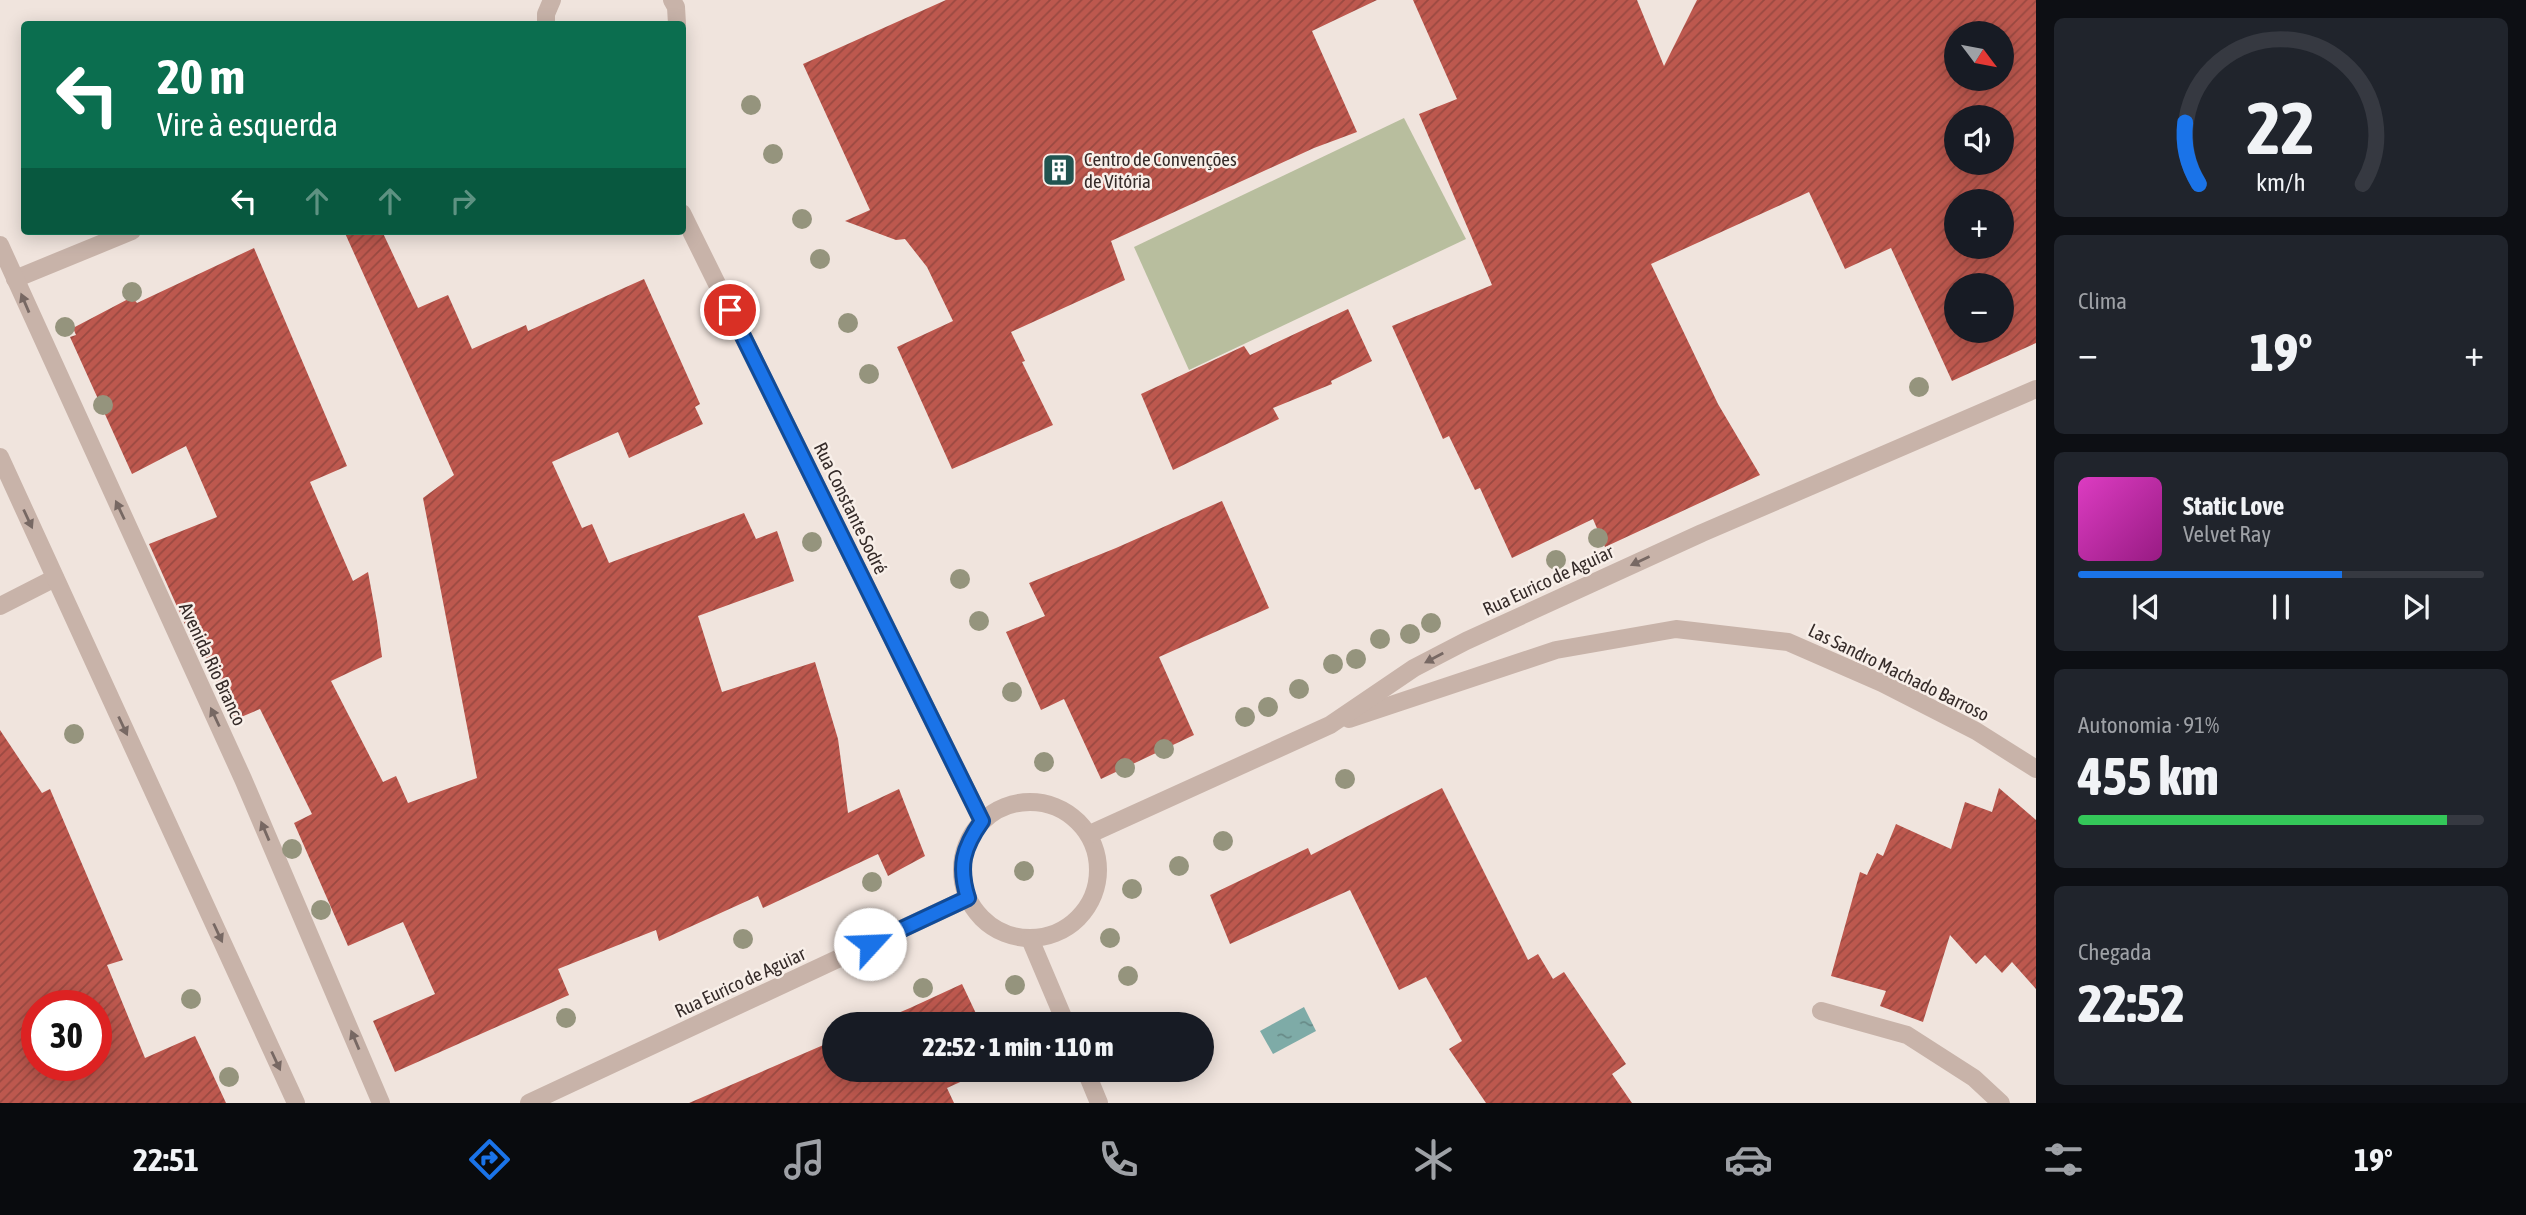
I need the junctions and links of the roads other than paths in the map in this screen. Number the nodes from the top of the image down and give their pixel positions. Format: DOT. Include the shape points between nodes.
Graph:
graph roads {
  1 [pos="552,0"];
  2 [pos="546,21"];
  3 [pos="686,221"];
  4 [pos="122,235"];
  5 [pos="0,246"];
  6 [pos="15,279"];
  7 [pos="2036,389"];
  8 [pos="0,457"];
  9 [pos="55,578"];
  10 [pos="0,606"];
  11 [pos="1330,726"];
  12 [pos="2036,769"];
  13 [pos="982,821"];
  14 [pos="1090,834"];
  15 [pos="968,898"];
  16 [pos="1030,939"];
  17 [pos="1821,1011"];
  18 [pos="1061,1012"];
  19 [pos="1090,1082"];
  20 [pos="296,1103"];
  21 [pos="382,1103"];
  22 [pos="529,1103"];
  23 [pos="1099,1103"];
  24 [pos="2001,1103"];
  1 -- 2 [label="street"];
  3 -- 13 [label="street, Rua Constante Sodré"];
  4 -- 6 [label="street"];
  5 -- 6 [label="street, Avenida Rio Branco"];
  21 -- 6 [label="street, Avenida Rio Branco, one-way" via="243,779"];
  7 -- 11 [label="street, Rua Eurico de Aguiar, one-way" via="1466,641 1414,668"];
  8 -- 9 [label="street, one-way"];
  9 -- 10 [label="street"];
  9 -- 20 [label="street, one-way"];
  11 -- 12 [label="street, Las Sandro Machado Barroso" via="1556,650 1676,629 1788,642 1976,731"];
  11 -- 14 [label="street, Rua Eurico de Aguiar"];
  13 -- 14 [label="street" via="1003,807 1028,801 1051,804 1074,816"];
  13 -- 15 [label="street" via="963,857 962,878"];
  14 -- 16 [label="street" via="1099,862 1097,890 1082,916 1058,933"];
  15 -- 16 [label="street" via="992,928"];
  15 -- 22 [label="street, Rua Eurico de Aguiar"];
  16 -- 18 [label="street"];
  17 -- 24 [label="street" via="1907,1035 1974,1078"];
  19 -- 23 [label="street"];
}
